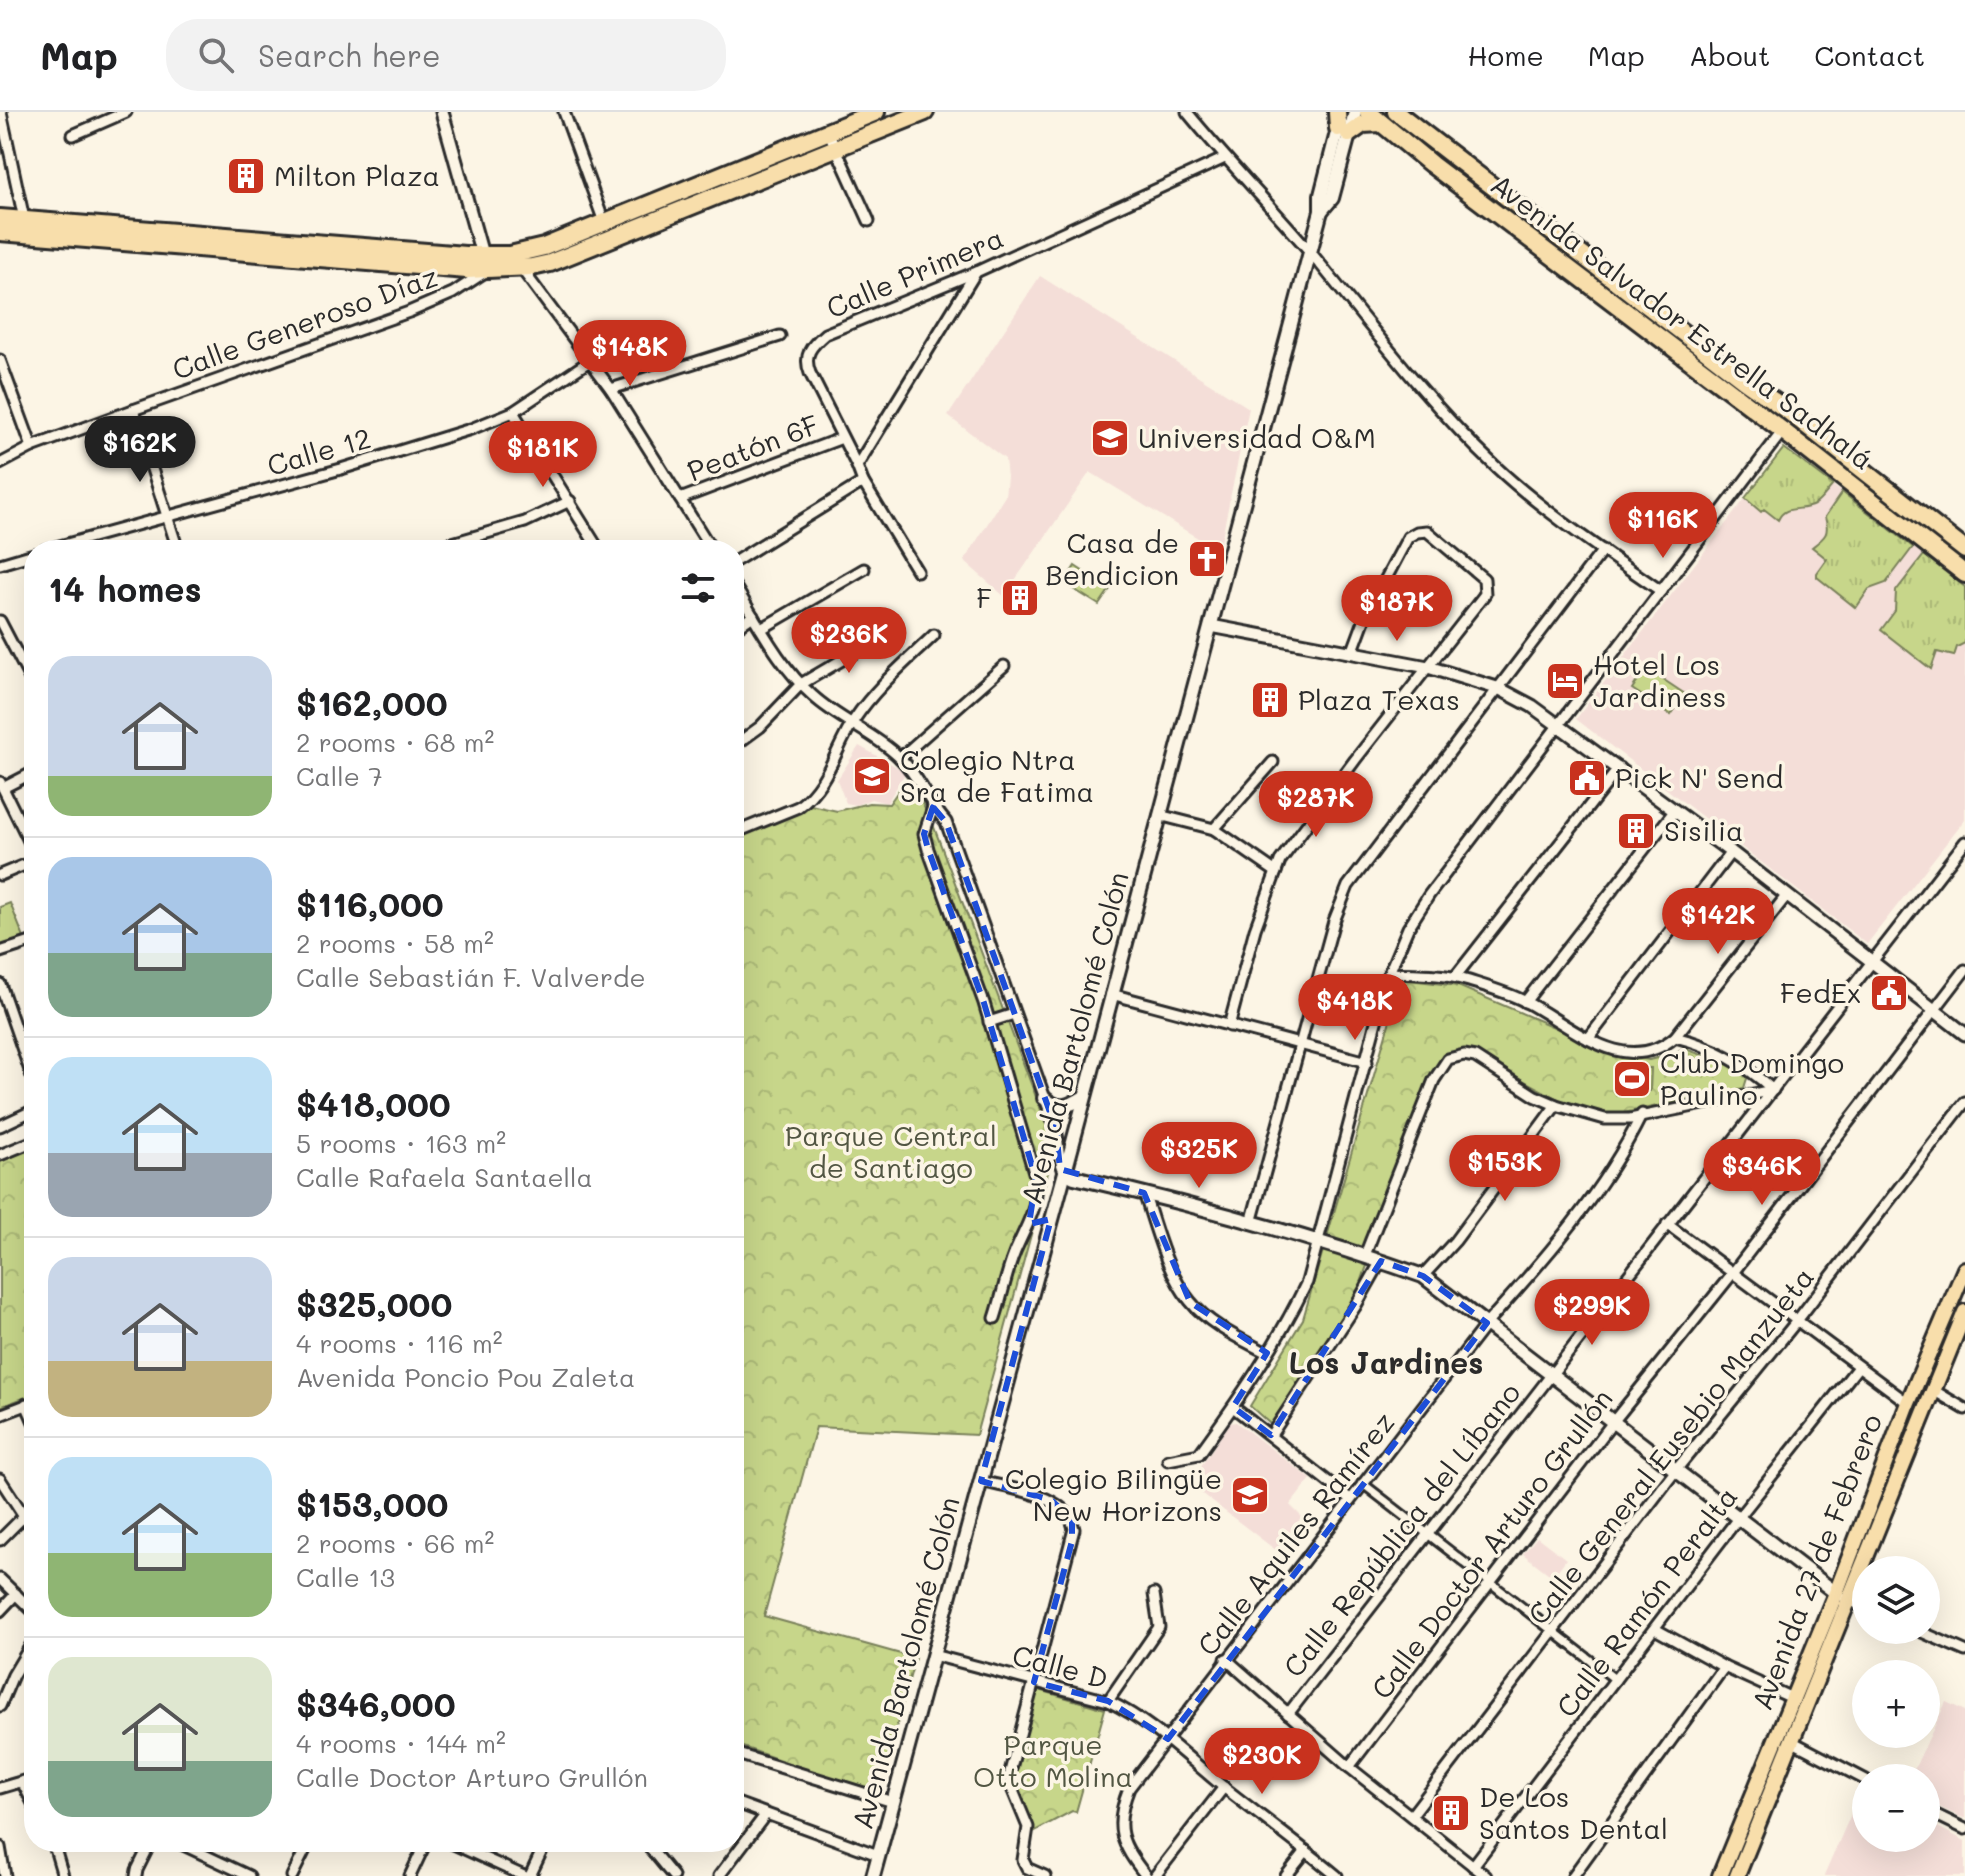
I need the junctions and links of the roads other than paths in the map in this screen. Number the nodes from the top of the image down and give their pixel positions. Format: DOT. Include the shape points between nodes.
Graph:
graph roads {
  1 [pos="1,112"];
  2 [pos="126,112"];
  3 [pos="442,112"];
  4 [pos="564,112"];
  5 [pos="876,112"];
  6 [pos="925,112"];
  7 [pos="1187,112"];
  8 [pos="1355,112"];
  9 [pos="1368,112"];
  10 [pos="1396,112"];
  11 [pos="1342,122"];
  12 [pos="1381,123"];
  13 [pos="828,131"];
  14 [pos="73,135"];
  15 [pos="837,149"];
  16 [pos="1225,158"];
  17 [pos="0,218"];
  18 [pos="24,219"];
  19 [pos="869,221"];
  20 [pos="604,222"];
  21 [pos="0,232"];
  22 [pos="1310,252"];
  23 [pos="515,261"];
  24 [pos="485,262"];
  25 [pos="976,272"];
  26 [pos="780,336"];
  27 [pos="0,360"];
  28 [pos="591,360"];
  29 [pos="611,389"];
  30 [pos="133,410"];
  31 [pos="513,412"];
  32 [pos="1794,415"];
  33 [pos="1783,431"];
  34 [pos="842,438"];
  35 [pos="32,447"];
  36 [pos="0,464"];
  37 [pos="857,466"];
  38 [pos="863,482"];
  39 [pos="680,499"];
  40 [pos="570,501"];
  41 [pos="169,517"];
  42 [pos="78,540"];
  43 [pos="175,540"];
  44 [pos="463,540"];
  45 [pos="593,540"];
  46 [pos="706,540"];
  47 [pos="1603,550"];
  48 [pos="1965,550"];
  49 [pos="744,556"];
  50 [pos="24,557"];
  51 [pos="0,564"];
  52 [pos="864,569"];
  53 [pos="917,571"];
  54 [pos="1965,574"];
  55 [pos="1661,591"];
  56 [pos="744,601"];
  57 [pos="753,616"];
  58 [pos="0,621"];
  59 [pos="744,622"];
  60 [pos="1211,626"];
  61 [pos="761,629"];
  62 [pos="934,635"];
  63 [pos="881,637"];
  64 [pos="1352,653"];
  65 [pos="1004,666"];
  66 [pos="24,667"];
  67 [pos="1428,667"];
  68 [pos="801,684"];
  69 [pos="1500,689"];
  70 [pos="852,723"];
  71 [pos="1559,725"];
  72 [pos="744,739"];
  73 [pos="900,758"];
  74 [pos="1273,762"];
  75 [pos="1619,768"];
  76 [pos="24,776"];
  77 [pos="2,785"];
  78 [pos="933,807"];
  79 [pos="1675,810"];
  80 [pos="1159,815"];
  81 [pos="744,829"];
  82 [pos="1214,829"];
  83 [pos="24,830"];
  84 [pos="1965,842"];
  85 [pos="1731,852"];
  86 [pos="24,865"];
  87 [pos="1276,872"];
  88 [pos="0,875"];
  89 [pos="1787,895"];
  90 [pos="24,944"];
  91 [pos="0,952"];
  92 [pos="1873,962"];
  93 [pos="1965,970"];
  94 [pos="1389,973"];
  95 [pos="1455,977"];
  96 [pos="0,984"];
  97 [pos="1111,994"];
  98 [pos="1525,1002"];
  99 [pos="1933,1009"];
  100 [pos="1014,1014"];
  101 [pos="989,1022"];
  102 [pos="1229,1026"];
  103 [pos="1965,1034"];
  104 [pos="1675,1037"];
  105 [pos="1588,1039"];
  106 [pos="1300,1044"];
  107 [pos="24,1053"];
  108 [pos="1367,1062"];
  109 [pos="1773,1090"];
  110 [pos="1084,1097"];
  111 [pos="1044,1098"];
  112 [pos="1965,1102"];
  113 [pos="1556,1105"];
  114 [pos="1642,1114"];
  115 [pos="24,1115"];
  116 [pos="0,1126"];
  117 [pos="24,1145"];
  118 [pos="0,1155"];
  119 [pos="1065,1172"];
  120 [pos="1144,1193"];
  121 [pos="1051,1219"];
  122 [pos="1251,1223"];
  123 [pos="1029,1224"];
  124 [pos="1667,1224"];
  125 [pos="1319,1242"];
  126 [pos="1365,1255"];
  127 [pos="1381,1261"];
  128 [pos="1965,1269"];
  129 [pos="1732,1274"];
  130 [pos="1423,1276"];
  131 [pos="1965,1312"];
  132 [pos="995,1318"];
  133 [pos="1796,1322"];
  134 [pos="1487,1323"];
  135 [pos="1267,1353"];
  136 [pos="1858,1367"];
  137 [pos="1551,1373"];
  138 [pos="1933,1390"];
  139 [pos="1908,1403"];
  140 [pos="24,1405"];
  141 [pos="1233,1407"];
  142 [pos="1965,1409"];
  143 [pos="0,1415"];
  144 [pos="1613,1422"];
  145 [pos="1271,1435"];
  146 [pos="1168,1460"];
  147 [pos="1676,1470"];
  148 [pos="0,1479"];
  149 [pos="981,1481"];
  150 [pos="1362,1483"];
  151 [pos="1350,1499"];
  152 [pos="23,1514"];
  153 [pos="1739,1517"];
  154 [pos="1428,1535"];
  155 [pos="0,1540"];
  156 [pos="0,1579"];
  157 [pos="1491,1584"];
  158 [pos="1836,1593"];
  159 [pos="16,1594"];
  160 [pos="1154,1594"];
  161 [pos="1849,1601"];
  162 [pos="24,1602"];
  163 [pos="1852,1602"];
  164 [pos="0,1611"];
  165 [pos="1655,1629"];
  166 [pos="1553,1633"];
  167 [pos="1940,1640"];
  168 [pos="1965,1651"];
  169 [pos="933,1655"];
  170 [pos="24,1657"];
  171 [pos="1226,1659"];
  172 [pos="1724,1667"];
  173 [pos="1616,1680"];
  174 [pos="1034,1682"];
  175 [pos="1792,1698"];
  176 [pos="1108,1701"];
  177 [pos="0,1706"];
  178 [pos="1288,1714"];
  179 [pos="1168,1739"];
  180 [pos="1793,1742"];
  181 [pos="744,1756"];
  182 [pos="1349,1767"];
  183 [pos="1852,1773"];
  184 [pos="22,1782"];
  185 [pos="24,1786"];
  186 [pos="1224,1787"];
  187 [pos="0,1788"];
  188 [pos="893,1802"];
  189 [pos="744,1806"];
  190 [pos="766,1814"];
  191 [pos="1411,1816"];
  192 [pos="1940,1817"];
  193 [pos="1965,1829"];
  194 [pos="744,1843"];
  195 [pos="1306,1851"];
  196 [pos="0,1852"];
  197 [pos="56,1852"];
  198 [pos="146,1852"];
  199 [pos="201,1852"];
  200 [pos="304,1852"];
  201 [pos="421,1852"];
  202 [pos="471,1852"];
  203 [pos="541,1852"];
  204 [pos="653,1852"];
  205 [pos="737,1852"];
  206 [pos="878,1855"];
  207 [pos="1473,1866"];
  208 [pos="5,1876"];
  209 [pos="63,1876"];
  210 [pos="136,1876"];
  211 [pos="249,1876"];
  212 [pos="292,1876"];
  213 [pos="410,1876"];
  214 [pos="524,1876"];
  215 [pos="530,1876"];
  216 [pos="673,1876"];
  217 [pos="719,1876"];
  218 [pos="873,1876"];
  219 [pos="1045,1876"];
  220 [pos="1146,1876"];
  221 [pos="1155,1876"];
  222 [pos="1286,1876"];
  223 [pos="1337,1876"];
  224 [pos="1486,1876"];
  225 [pos="1573,1876"];
  226 [pos="1720,1876"];
  227 [pos="1737,1876"];
  1 -- 18 [label="street"];
  2 -- 14 [label="street"];
  3 -- 24 [label="street"];
  4 -- 20 [label="street"];
  5 -- 13 [label="highway"];
  6 -- 15 [label="highway"];
  7 -- 16 [label="street"];
  8 -- 11 [label="main road, Avenida Bartolomé Colón"];
  9 -- 12 [label="highway, Avenida Salvador Estrella Sadhalá"];
  10 -- 32 [label="highway, Avenida Salvador Estrella Sadhalá"];
  11 -- 12 [label="highway"];
  11 -- 22 [label="main road, Avenida Bartolomé Colón"];
  12 -- 33 [label="highway, Avenida Salvador Estrella Sadhalá"];
  13 -- 15 [label="street"];
  13 -- 20 [label="highway"];
  15 -- 19 [label="street"];
  15 -- 23 [label="highway" via="550,263"];
  16 -- 22 [label="street"];
  16 -- 25 [label="street, Calle Primera"];
  17 -- 18 [label="highway"];
  18 -- 24 [label="highway"];
  20 -- 23 [label="highway"];
  21 -- 24 [label="highway" via="448,269"];
  22 -- 47 [label="street" via="1482,453"];
  22 -- 60 [label="main road, Avenida Bartolomé Colón"];
  23 -- 24 [label="highway"];
  23 -- 28 [label="street"];
  24 -- 30 [label="street, Calle Generoso Díaz" via="453,293 409,312"];
  25 -- 34 [label="street, Calle Primera" via="815,342 806,363"];
  25 -- 37 [label="street"];
  26 -- 29 [label="street"];
  27 -- 35 [label="street"];
  28 -- 29 [label="street"];
  28 -- 31 [label="street, Calle 12"];
  29 -- 39 [label="street"];
  30 -- 35 [label="street, Calle Generoso Díaz"];
  30 -- 41 [label="street"];
  31 -- 40 [label="street"];
  31 -- 41 [label="street, Calle 12" via="428,443"];
  32 -- 33 [label="street"];
  32 -- 48 [label="highway, Avenida Salvador Estrella Sadhalá"];
  33 -- 54 [label="highway, Avenida Salvador Estrella Sadhalá"];
  33 -- 55 [label="street"];
  34 -- 37 [label="street, Calle Primera"];
  34 -- 39 [label="street, Peatón 6F"];
  35 -- 36 [label="street, Calle Generoso Díaz"];
  37 -- 38 [label="street, Calle Primera"];
  38 -- 49 [label="street"];
  38 -- 53 [label="street, Calle Primera"];
  39 -- 46 [label="street"];
  40 -- 44 [label="street" via="525,522"];
  40 -- 45 [label="street"];
  41 -- 42 [label="street, Calle 12"];
  41 -- 43 [label="street"];
  47 -- 55 [label="street"];
  47 -- 69 [label="street"];
  50 -- 51 [label="street"];
  52 -- 61 [label="street"];
  55 -- 71 [label="street"];
  56 -- 57 [label="street"];
  57 -- 59 [label="street"];
  57 -- 61 [label="street"];
  58 -- 66 [label="street"];
  60 -- 64 [label="street"];
  60 -- 80 [label="main road, Avenida Bartolomé Colón"];
  61 -- 68 [label="street"];
  62 -- 70 [label="street" via="886,680"];
  63 -- 68 [label="street"];
  64 -- 67 [label="street"];
  64 -- 67 [label="street" via="1408,537 1427,531 1486,584 1485,594"];
  65 -- 73 [label="street"];
  67 -- 69 [label="street"];
  67 -- 87 [label="street" via="1292,843"];
  68 -- 70 [label="street"];
  68 -- 72 [label="street"];
  69 -- 71 [label="street"];
  69 -- 106 [label="street" via="1348,886"];
  70 -- 73 [label="street"];
  70 -- 81 [label="street" via="806,801"];
  71 -- 75 [label="street"];
  71 -- 94 [label="street" via="1429,895"];
  73 -- 78 [label="street" via="920,780"];
  74 -- 82 [label="street"];
  75 -- 79 [label="street"];
  75 -- 95 [label="street"];
  76 -- 77 [label="street"];
  77 -- 83 [label="street"];
  78 -- 100 [label="street" via="946,822"];
  78 -- 101 [label="street" via="924,834"];
  79 -- 85 [label="street"];
  79 -- 98 [label="street"];
  80 -- 82 [label="street"];
  80 -- 97 [label="main road, Avenida Bartolomé Colón"];
  82 -- 87 [label="street"];
  84 -- 92 [label="street, Calle República del Líbano"];
  85 -- 89 [label="street"];
  85 -- 105 [label="street"];
  86 -- 88 [label="street"];
  87 -- 102 [label="street"];
  89 -- 92 [label="street"];
  89 -- 104 [label="street"];
  90 -- 91 [label="street"];
  92 -- 99 [label="street"];
  92 -- 109 [label="street, Calle República del Líbano"];
  93 -- 99 [label="street, Calle Doctor Arturo Grullón"];
  94 -- 95 [label="street"];
  94 -- 108 [label="street"];
  95 -- 98 [label="street"];
  96 -- 107 [label="street"];
  97 -- 102 [label="street"];
  97 -- 110 [label="main road, Avenida Bartolomé Colón"];
  98 -- 105 [label="street"];
  99 -- 103 [label="street"];
  99 -- 129 [label="street, Calle Doctor Arturo Grullón"];
  100 -- 101 [label="street"];
  100 -- 111 [label="street"];
  101 -- 123 [label="street" via="1036,1179"];
  102 -- 106 [label="street"];
  104 -- 105 [label="street" via="1655,1051 1639,1054"];
  104 -- 109 [label="street" via="1735,1061"];
  106 -- 108 [label="street"];
  106 -- 122 [label="street"];
  108 -- 125 [label="street"];
  109 -- 114 [label="street"];
  109 -- 124 [label="street, Calle República del Líbano"];
  110 -- 111 [label="main road" via="1066,1107"];
  110 -- 119 [label="main road, Avenida Bartolomé Colón"];
  111 -- 119 [label="street"];
  112 -- 133 [label="street, Calle General Eusebio Manzueta"];
  113 -- 114 [label="street" via="1605,1119"];
  113 -- 126 [label="street" via="1475,1057 1448,1059 1434,1080"];
  113 -- 130 [label="street"];
  114 -- 134 [label="street, Calle Aquiles Ramírez" via="1613,1169"];
  115 -- 116 [label="street"];
  117 -- 118 [label="street"];
  119 -- 120 [label="main road"];
  119 -- 121 [label="main road, Avenida Bartolomé Colón"];
  120 -- 122 [label="main road"];
  120 -- 135 [label="street" via="1190,1302"];
  121 -- 123 [label="street"];
  121 -- 149 [label="main road, Avenida Bartolomé Colón"];
  122 -- 125 [label="main road"];
  123 -- 132 [label="street"];
  124 -- 129 [label="street"];
  124 -- 137 [label="street, Calle República del Líbano"];
  125 -- 126 [label="main road"];
  125 -- 135 [label="street" via="1307,1282"];
  126 -- 127 [label="main road"];
  127 -- 130 [label="main road"];
  127 -- 145 [label="street"];
  128 -- 139 [label="main road, Avenida 27 de Febrero"];
  129 -- 133 [label="street"];
  129 -- 144 [label="street, Calle Doctor Arturo Grullón"];
  130 -- 134 [label="main road"];
  131 -- 138 [label="main road, Avenida 27 de Febrero"];
  133 -- 136 [label="street"];
  133 -- 147 [label="street, Calle General Eusebio Manzueta"];
  134 -- 137 [label="main road"];
  134 -- 150 [label="street, Calle Aquiles Ramírez"];
  135 -- 141 [label="street"];
  136 -- 139 [label="street"];
  136 -- 153 [label="street, Calle Ramón Peralta"];
  137 -- 144 [label="main road"];
  137 -- 154 [label="street, Calle República del Líbano"];
  138 -- 142 [label="street"];
  138 -- 161 [label="main road, Avenida 27 de Febrero"];
  139 -- 158 [label="main road, Avenida 27 de Febrero"];
  140 -- 143 [label="street"];
  141 -- 145 [label="street"];
  141 -- 146 [label="street" via="1199,1454"];
  144 -- 147 [label="main road"];
  144 -- 157 [label="street, Calle Doctor Arturo Grullón"];
  145 -- 151 [label="street"];
  147 -- 153 [label="main road"];
  147 -- 166 [label="street, Calle General Eusebio Manzueta"];
  148 -- 152 [label="street"];
  149 -- 169 [label="main road, Avenida Bartolomé Colón"];
  149 -- 174 [label="street" via="1051,1500 1072,1519 1072,1541"];
  150 -- 151 [label="street, Calle Aquiles Ramírez"];
  150 -- 154 [label="street"];
  151 -- 171 [label="street, Calle Aquiles Ramírez"];
  152 -- 155 [label="street"];
  153 -- 158 [label="main road"];
  153 -- 165 [label="street, Calle Ramón Peralta"];
  154 -- 157 [label="street"];
  154 -- 178 [label="street, Calle República del Líbano"];
  156 -- 159 [label="street"];
  157 -- 166 [label="street"];
  157 -- 182 [label="street, Calle Doctor Arturo Grullón"];
  158 -- 161 [label="street"];
  158 -- 175 [label="main road, Avenida 27 de Febrero"];
  159 -- 162 [label="street"];
  159 -- 164 [label="street"];
  160 -- 176 [label="street" via="1159,1627"];
  161 -- 163 [label="street"];
  161 -- 180 [label="main road, Avenida 27 de Febrero"];
  165 -- 172 [label="street"];
  165 -- 173 [label="street, Calle Ramón Peralta"];
  166 -- 173 [label="street"];
  166 -- 191 [label="street, Calle General Eusebio Manzueta"];
  167 -- 168 [label="street"];
  169 -- 174 [label="street, Calle D"];
  169 -- 188 [label="main road, Avenida Bartolomé Colón"];
  170 -- 177 [label="street"];
  171 -- 178 [label="street"];
  171 -- 179 [label="street, Calle Aquiles Ramírez"];
  172 -- 175 [label="street"];
  172 -- 225 [label="street"];
  173 -- 207 [label="street, Calle Ramón Peralta"];
  174 -- 176 [label="street, Calle D"];
  174 -- 219 [label="street" via="1010,1779 1028,1827 1023,1860 1027,1868"];
  175 -- 226 [label="main road, Avenida 27 de Febrero"];
  176 -- 179 [label="street, Calle D"];
  178 -- 182 [label="street"];
  179 -- 186 [label="street, Calle D"];
  179 -- 220 [label="street, Calle Aquiles Ramírez" via="1129,1788 1119,1820 1128,1852"];
  180 -- 183 [label="street"];
  180 -- 227 [label="main road, Avenida 27 de Febrero"];
  181 -- 188 [label="street"];
  182 -- 191 [label="street"];
  184 -- 185 [label="street"];
  184 -- 187 [label="street"];
  186 -- 195 [label="street, Calle D"];
  186 -- 221 [label="street"];
  188 -- 206 [label="main road, Avenida Bartolomé Colón"];
  189 -- 190 [label="street"];
  190 -- 194 [label="street"];
  190 -- 206 [label="street"];
  191 -- 207 [label="street"];
  192 -- 193 [label="street"];
  195 -- 222 [label="street"];
  195 -- 223 [label="street, Calle D"];
  196 -- 208 [label="street"];
  197 -- 209 [label="street"];
  198 -- 210 [label="street"];
  199 -- 211 [label="street"];
  200 -- 212 [label="street"];
  201 -- 213 [label="street"];
  202 -- 214 [label="street"];
  203 -- 215 [label="street"];
  204 -- 216 [label="street"];
  205 -- 217 [label="street"];
  206 -- 218 [label="main road, Avenida Bartolomé Colón"];
  207 -- 224 [label="street"];
}
